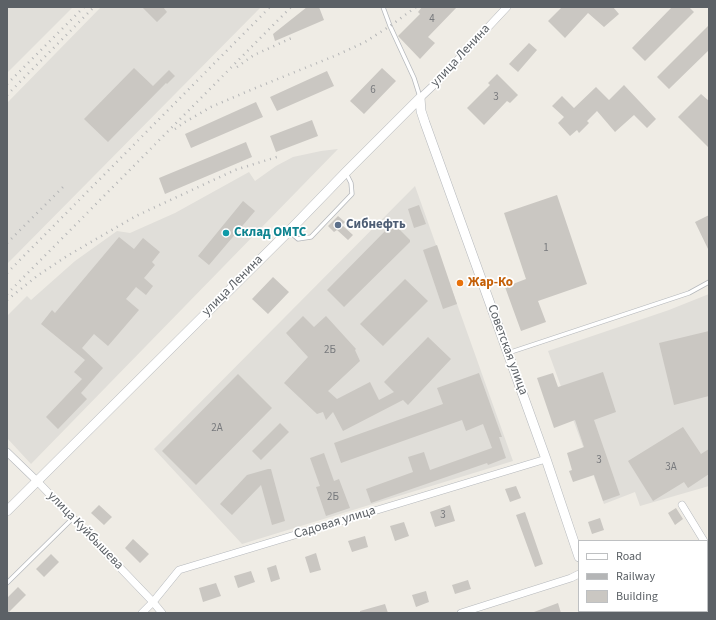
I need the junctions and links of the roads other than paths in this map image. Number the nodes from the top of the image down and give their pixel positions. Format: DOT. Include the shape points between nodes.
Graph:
graph roads {
  1 [pos="383,7"];
  2 [pos="507,7"];
  3 [pos="420,98"];
  4 [pos="346,172"];
  5 [pos="289,231"];
  6 [pos="709,282"];
  7 [pos="508,353"];
  8 [pos="7,452"];
  9 [pos="546,459"];
  10 [pos="37,481"];
  11 [pos="682,505"];
  12 [pos="7,511"];
  13 [pos="73,518"];
  14 [pos="703,540"];
  15 [pos="578,554"];
  16 [pos="578,574"];
  17 [pos="7,584"];
  18 [pos="153,602"];
  19 [pos="142,613"];
  20 [pos="162,613"];
  21 [pos="461,613"];
  1 -- 3 [label="lane"];
  2 -- 3 [label="street, улица Ленина"];
  3 -- 4 [label="street, улица Ленина"];
  3 -- 7 [label="street, Советская улица" via="425,123"];
  4 -- 5 [label="street, улица Ленина"];
  4 -- 5 [label="lane" via="352,194 311,237 298,239"];
  5 -- 10 [label="street, улица Ленина"];
  6 -- 7 [label="lane" via="689,292"];
  7 -- 9 [label="street, Советская улица"];
  8 -- 10 [label="street, улица Куйбышева"];
  9 -- 15 [label="street, Советская улица"];
  9 -- 18 [label="street, Садовая улица" via="179,570"];
  10 -- 12 [label="street, улица Ленина"];
  10 -- 13 [label="street, улица Куйбышева"];
  11 -- 14 [label="street"];
  13 -- 17 [label="lane"];
  13 -- 18 [label="street, улица Куйбышева"];
  16 -- 21 [label="street"];
  18 -- 19 [label="street, Садовая улица"];
  18 -- 20 [label="street, улица Куйбышева"];
}
